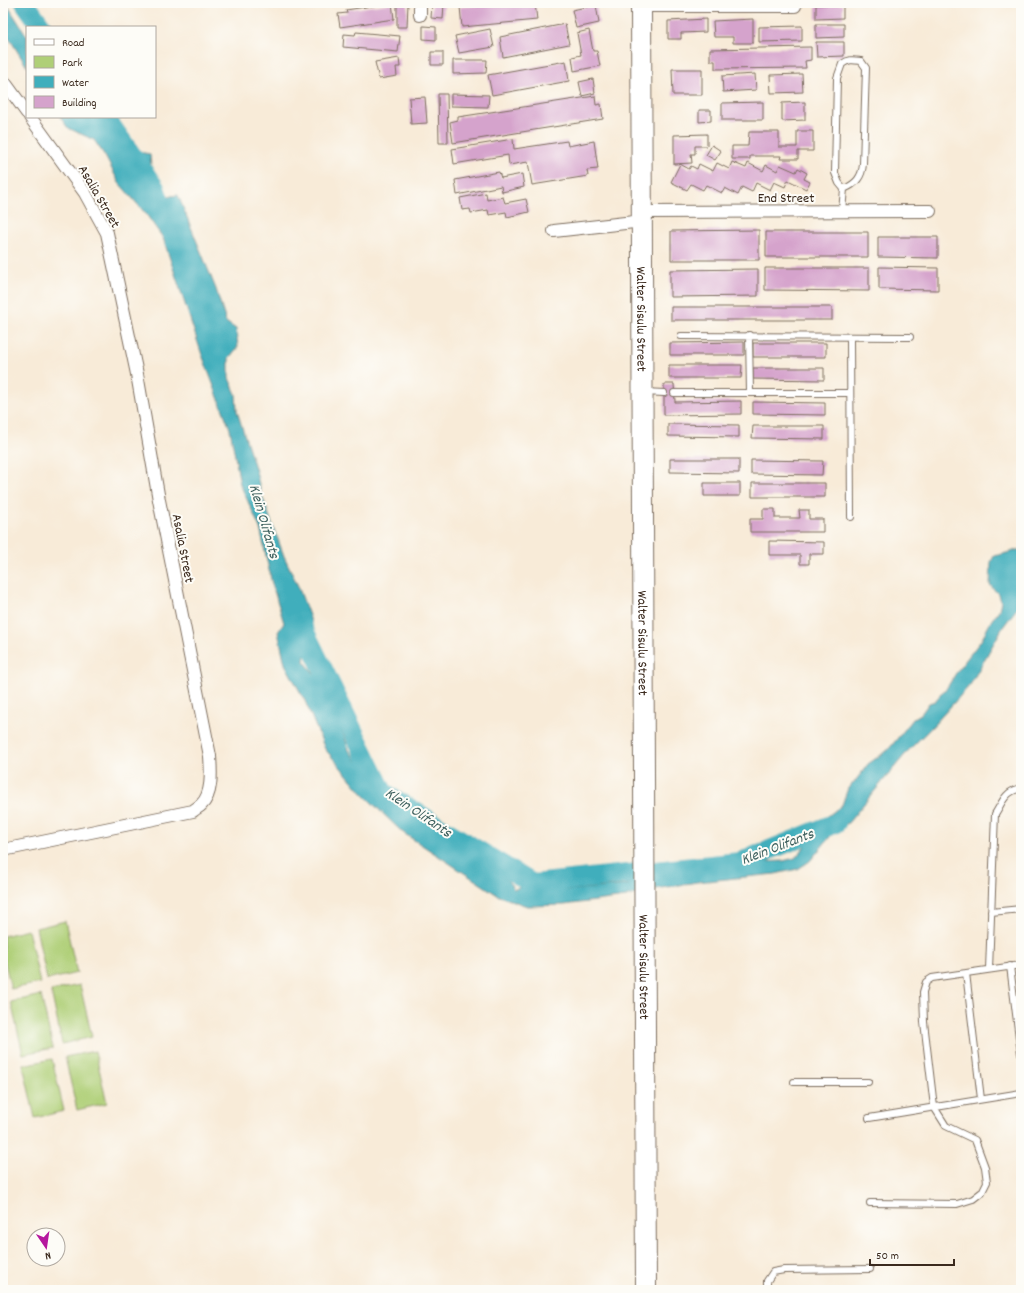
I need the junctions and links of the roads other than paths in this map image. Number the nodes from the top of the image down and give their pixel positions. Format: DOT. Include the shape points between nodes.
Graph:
graph roads {
  1 [pos="642,5"];
  2 [pos="795,6"];
  3 [pos="3,80"];
  4 [pos="26,112"];
  5 [pos="31,118"];
  6 [pos="844,188"];
  7 [pos="842,211"];
  8 [pos="930,211"];
  9 [pos="643,216"];
  10 [pos="554,231"];
  11 [pos="681,336"];
  12 [pos="749,336"];
  13 [pos="850,337"];
  14 [pos="910,337"];
  15 [pos="643,392"];
  16 [pos="664,393"];
  17 [pos="674,393"];
  18 [pos="750,393"];
  19 [pos="849,393"];
  20 [pos="851,518"];
  21 [pos="1021,791"];
  22 [pos="3,850"];
  23 [pos="1021,909"];
  24 [pos="991,912"];
  25 [pos="1021,965"];
  26 [pos="1010,966"];
  27 [pos="989,970"];
  28 [pos="966,973"];
  29 [pos="1021,1054"];
  30 [pos="794,1082"];
  31 [pos="868,1082"];
  32 [pos="1021,1093"];
  33 [pos="981,1100"];
  34 [pos="934,1107"];
  35 [pos="869,1118"];
  36 [pos="870,1203"];
  37 [pos="870,1269"];
  38 [pos="645,1288"];
  39 [pos="767,1290"];
  1 -- 2 [label="street"];
  1 -- 9 [label="highway, Walter Sisulu Street"];
  3 -- 4 [label="street"];
  5 -- 22 [label="street, Asalia Street" via="85,193 107,233 137,374 159,500 210,756 211,773 206,798 193,811"];
  6 -- 6 [label="lane" via="835,173 837,78 842,64 853,60 861,61 866,68 863,164 860,179"];
  6 -- 7 [label="lane"];
  7 -- 8 [label="street, End Street"];
  7 -- 9 [label="street, End Street"];
  9 -- 10 [label="street, End Street"];
  9 -- 15 [label="highway, Walter Sisulu Street"];
  11 -- 12 [label="lane"];
  12 -- 13 [label="lane"];
  12 -- 18 [label="lane"];
  13 -- 14 [label="lane"];
  13 -- 19 [label="lane"];
  15 -- 16 [label="lane"];
  15 -- 38 [label="highway, Walter Sisulu Street"];
  17 -- 18 [label="lane"];
  18 -- 19 [label="lane"];
  19 -- 20 [label="lane"];
  21 -- 24 [label="lane" via="1011,790 996,814"];
  23 -- 24 [label="lane"];
  24 -- 27 [label="lane"];
  25 -- 26 [label="lane"];
  26 -- 27 [label="lane"];
  26 -- 29 [label="lane"];
  27 -- 28 [label="lane"];
  28 -- 33 [label="lane"];
  28 -- 34 [label="lane" via="932,978 926,982 923,992"];
  30 -- 31 [label="lane"];
  32 -- 33 [label="lane"];
  33 -- 34 [label="lane"];
  34 -- 35 [label="lane"];
  34 -- 36 [label="lane" via="946,1126 975,1140 986,1167 987,1182 982,1192 973,1199 957,1204"];
  37 -- 39 [label="lane" via="773,1272 767,1281"];
}
